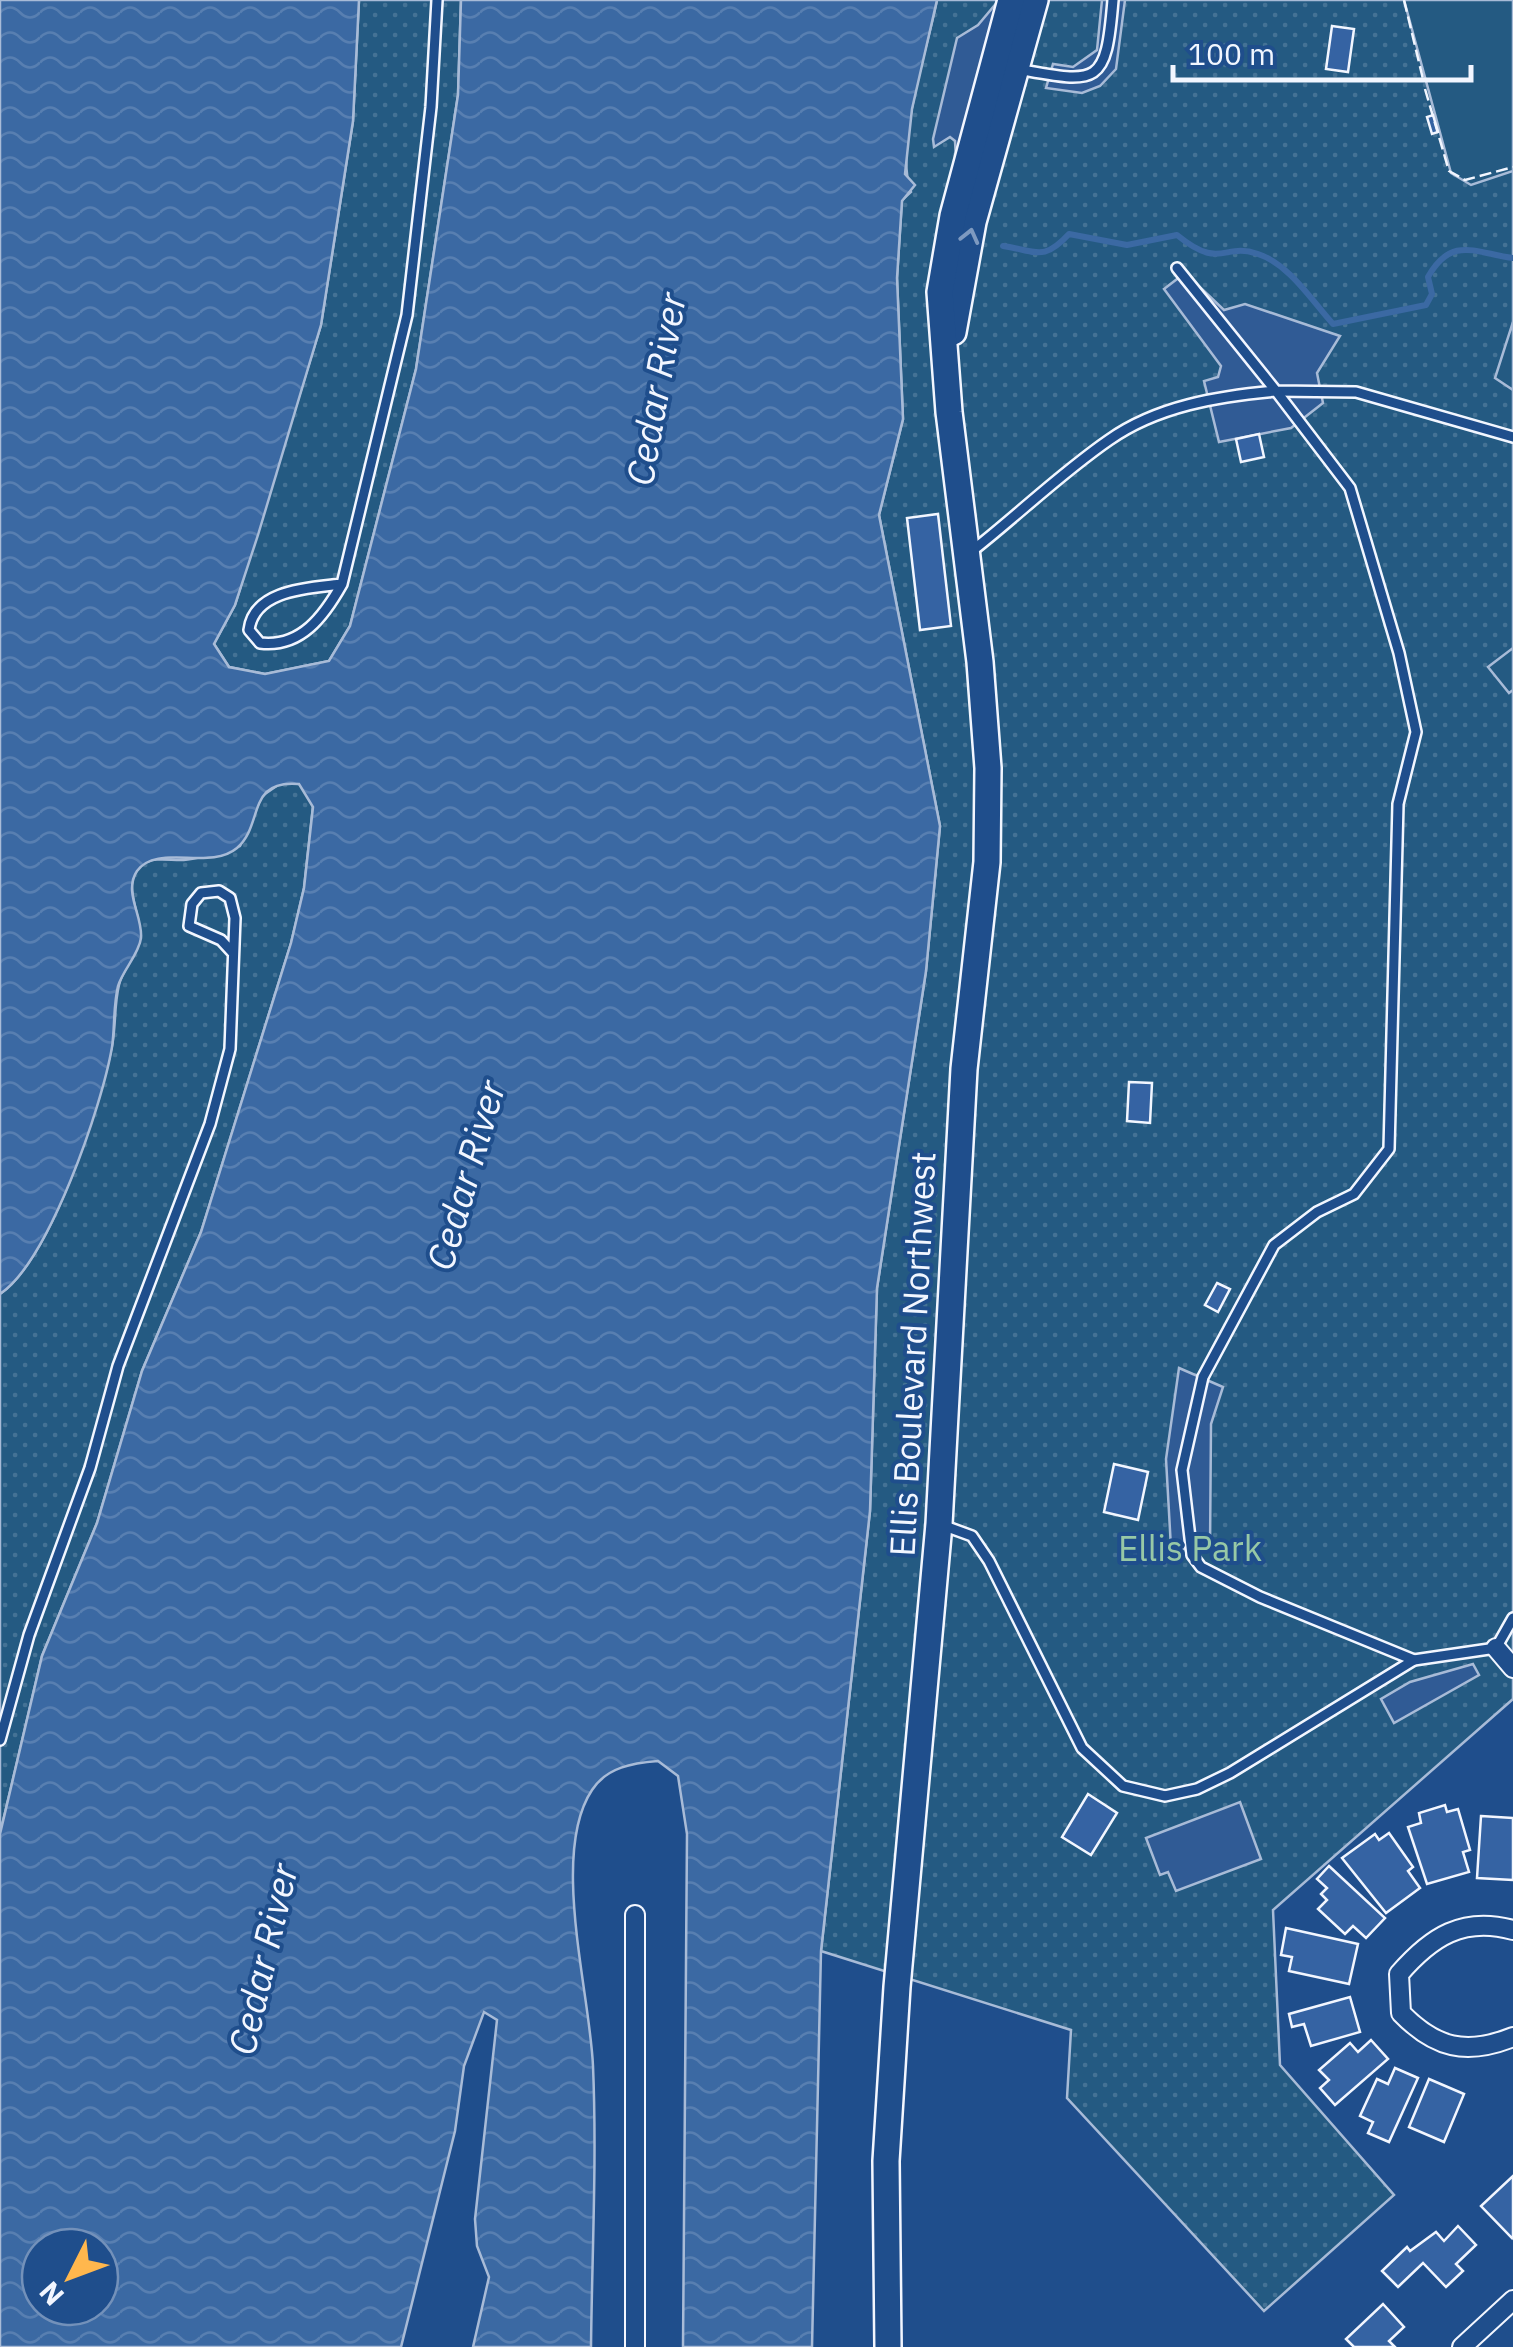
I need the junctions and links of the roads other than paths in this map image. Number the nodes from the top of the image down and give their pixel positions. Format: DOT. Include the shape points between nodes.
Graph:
graph roads {
  1 [pos="437,0"];
  2 [pos="1011,0"];
  3 [pos="1035,0"];
  4 [pos="1113,0"];
  5 [pos="1004,67"];
  6 [pos="1177,268"];
  7 [pos="1276,391"];
  8 [pos="1513,436"];
  9 [pos="966,556"];
  10 [pos="342,584"];
  11 [pos="233,954"];
  12 [pos="939,1524"];
  13 [pos="1513,1618"];
  14 [pos="1496,1648"];
  15 [pos="1414,1660"];
  16 [pos="1513,1668"];
  17 [pos="0,1740"];
  18 [pos="635,1916"];
  19 [pos="1513,1930"];
  20 [pos="1513,2036"];
  21 [pos="1513,2300"];
  22 [pos="635,2347"];
  23 [pos="888,2347"];
  24 [pos="1462,2347"];
  1 -- 10 [label="lane" via="407,315"];
  2 -- 5 [label="street, Ellis Boulevard Northwest"];
  3 -- 5 [label="street, Ellis Boulevard Northwest"];
  4 -- 5 [label="lane" via="1109,50 1090,75 1076,80"];
  5 -- 9 [label="street, Ellis Boulevard Northwest" via="946,367"];
  6 -- 7 [label="lane"];
  7 -- 8 [label="lane" via="1356,392"];
  7 -- 9 [label="lane" via="1180,407 1110,438"];
  7 -- 15 [label="lane" via="1350,488 1416,732 1398,804 1390,1148 1354,1194 1274,1245 1203,1377 1182,1470 1192,1555 1201,1566"];
  9 -- 12 [label="street, Ellis Boulevard Northwest" via="988,768 987,862 964,1070"];
  10 -- 10 [label="lane" via="322,620 300,634 274,645 260,643 249,630 259,608 291,590"];
  11 -- 11 [label="lane" via="230,898 202,893 192,904 189,926 222,940"];
  11 -- 17 [label="lane" via="230,1049 210,1124 118,1366"];
  12 -- 15 [label="lane" via="972,1536 1082,1748 1123,1786 1165,1796 1198,1789"];
  12 -- 23 [label="street, Ellis Boulevard Northwest" via="886,2161"];
  13 -- 14 [label="lane"];
  14 -- 15 [label="lane"];
  14 -- 16 [label="street"];
  18 -- 22 [label="street"];
  19 -- 20 [label="street" via="1490,1923 1457,1927 1424,1945 1399,1974 1401,2013 1426,2038 1464,2048"];
  21 -- 24 [label="street"];
}
